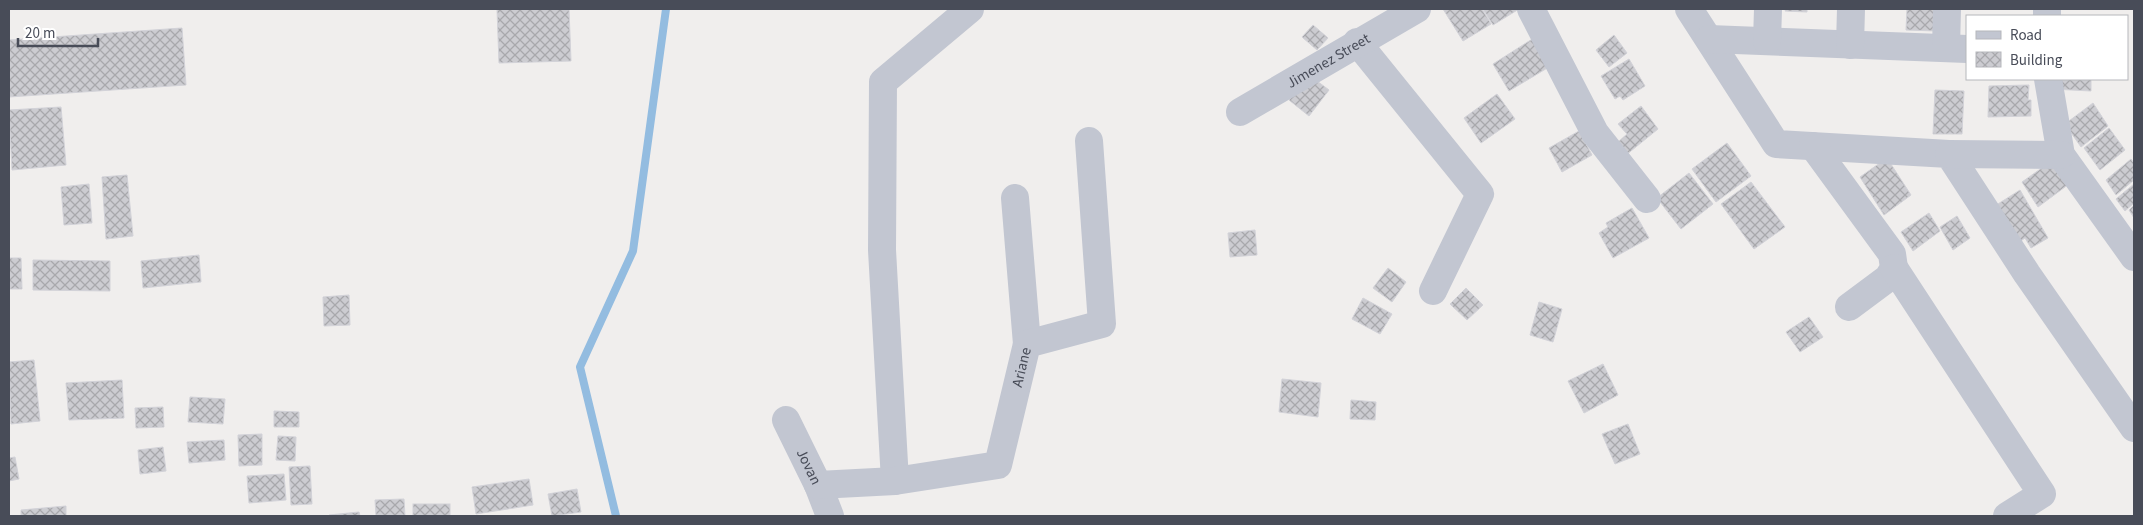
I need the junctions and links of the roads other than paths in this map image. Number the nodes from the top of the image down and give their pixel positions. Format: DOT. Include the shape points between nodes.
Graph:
graph roads {
  1 [pos="970,9"];
  2 [pos="1417,9"];
  3 [pos="1531,9"];
  4 [pos="1689,9"];
  5 [pos="1768,9"];
  6 [pos="1851,9"];
  7 [pos="1947,9"];
  8 [pos="1710,39"];
  9 [pos="1767,41"];
  10 [pos="1357,42"];
  11 [pos="1850,45"];
  12 [pos="1956,49"];
  13 [pos="2048,80"];
  14 [pos="1240,112"];
  15 [pos="1089,141"];
  16 [pos="1813,146"];
  17 [pos="1949,154"];
  18 [pos="2061,155"];
  19 [pos="1015,198"];
  20 [pos="1647,199"];
  21 [pos="2134,256"];
  22 [pos="1894,268"];
  23 [pos="1433,291"];
  24 [pos="1849,307"];
  25 [pos="1027,344"];
  26 [pos="786,420"];
  27 [pos="2134,428"];
  28 [pos="895,481"];
  29 [pos="818,485"];
  30 [pos="830,516"];
  31 [pos="2007,516"];
  1 -- 28 [label="street" via="883,82 882,250"];
  2 -- 10 [label="street, Jimenez Street"];
  3 -- 20 [label="street" via="1595,133"];
  4 -- 8 [label="street"];
  5 -- 9 [label="street"];
  6 -- 11 [label="street"];
  7 -- 12 [label="street"];
  8 -- 9 [label="street"];
  8 -- 16 [label="street" via="1776,144"];
  9 -- 11 [label="street"];
  10 -- 14 [label="street, Jimenez Street"];
  10 -- 23 [label="street" via="1480,194"];
  11 -- 12 [label="street"];
  13 -- 18 [label="street"];
  15 -- 25 [label="street, Ariane" via="1102,324"];
  16 -- 17 [label="street"];
  16 -- 22 [label="street" via="1892,254"];
  17 -- 18 [label="street"];
  17 -- 27 [label="street" via="2027,274"];
  18 -- 21 [label="street"];
  19 -- 25 [label="street"];
  22 -- 24 [label="street" via="1888,278"];
  22 -- 31 [label="street" via="2042,494"];
  25 -- 28 [label="street, Ariane" via="998,465"];
  26 -- 29 [label="street, Jovan"];
  28 -- 29 [label="street, Ariane"];
  29 -- 30 [label="street, Jovan"];
}
